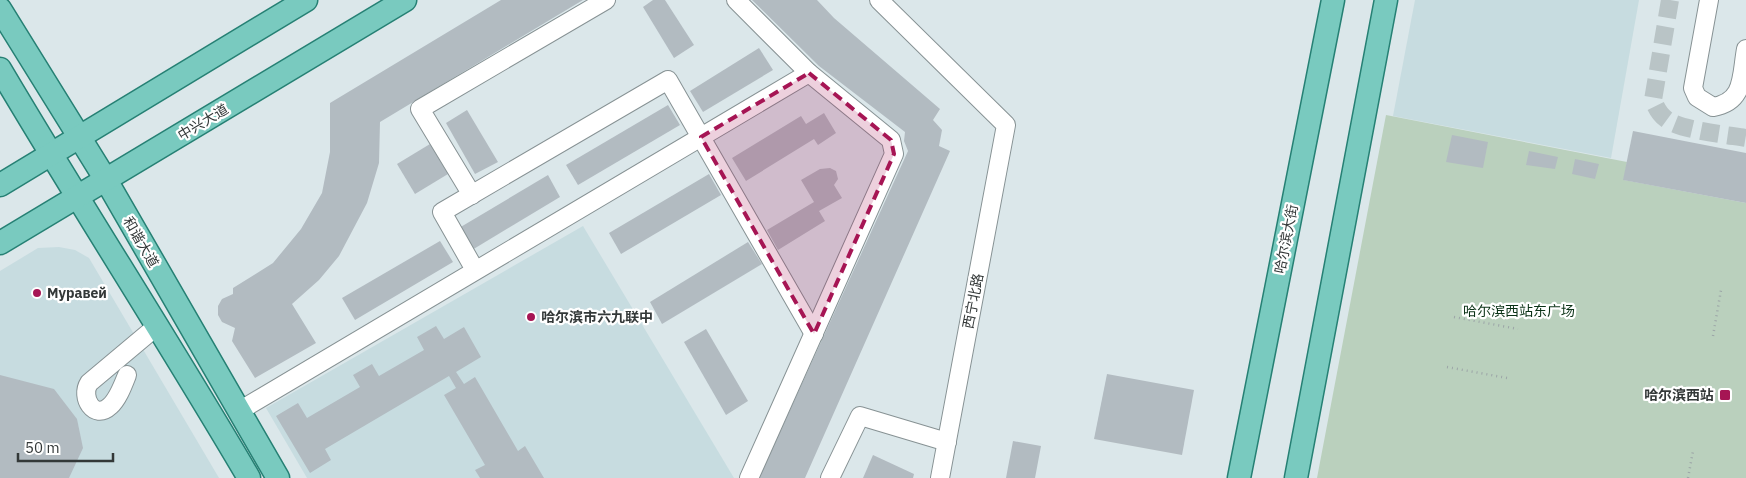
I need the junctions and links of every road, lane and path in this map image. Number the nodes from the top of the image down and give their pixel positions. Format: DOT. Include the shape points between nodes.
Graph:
graph roads {
  1 [pos="306,0"];
  2 [pos="405,0"];
  3 [pos="606,0"];
  4 [pos="736,0"];
  5 [pos="879,0"];
  6 [pos="1334,0"];
  7 [pos="1386,0"];
  8 [pos="1709,0"];
  9 [pos="0,9"];
  10 [pos="1746,49"];
  11 [pos="0,68"];
  12 [pos="809,73"];
  13 [pos="78,137"];
  14 [pos="702,137"];
  15 [pos="51,155"];
  16 [pos="106,180"];
  17 [pos="0,185"];
  18 [pos="472,195"];
  19 [pos="78,197"];
  20 [pos="0,243"];
  21 [pos="475,270"];
  22 [pos="1721,290"];
  23 [pos="1454,317"];
  24 [pos="157,326"];
  25 [pos="1518,329"];
  26 [pos="814,334"];
  27 [pos="1712,336"];
  28 [pos="1447,367"];
  29 [pos="127,375"];
  30 [pos="1508,378"];
  31 [pos="239,411"];
  32 [pos="947,442"];
  33 [pos="1693,451"];
  34 [pos="249,478"];
  35 [pos="278,478"];
  36 [pos="750,478"];
  37 [pos="830,478"];
  38 [pos="940,478"];
  39 [pos="1239,478"];
  40 [pos="1296,478"];
  41 [pos="1688,478"];
  1 -- 13 [label="main road"];
  2 -- 16 [label="main road, 中兴大道"];
  3 -- 18 [label="street" via="420,109"];
  4 -- 12 [label="street"];
  5 -- 32 [label="street, 西宁北路" via="1006,125"];
  6 -- 39 [label="main road, 哈尔滨大街"];
  7 -- 40 [label="main road"];
  8 -- 10 [label="street" via="1694,88 1697,97 1713,107 1723,106 1732,100 1738,93"];
  9 -- 13 [label="main road, 和谐大道"];
  11 -- 15 [label="main road"];
  12 -- 14 [label="street"];
  12 -- 26 [label="street" via="891,140 894,154"];
  13 -- 15 [label="main road"];
  13 -- 16 [label="main road, 和谐大道"];
  14 -- 18 [label="street" via="668,80"];
  14 -- 21 [label="street"];
  14 -- 26 [label="street"];
  15 -- 17 [label="main road"];
  15 -- 19 [label="main road"];
  16 -- 19 [label="main road, 中兴大道"];
  16 -- 31 [label="main road, 和谐大道"];
  18 -- 21 [label="street" via="442,212"];
  19 -- 20 [label="main road, 中兴大道"];
  19 -- 24 [label="main road"];
  21 -- 31 [label="street"];
  22 -- 27 [label="path"];
  23 -- 25 [label="path"];
  24 -- 29 [label="street" via="90,383 86,396 91,408 99,411 112,405"];
  24 -- 34 [label="main road"];
  26 -- 36 [label="street"];
  28 -- 30 [label="path"];
  31 -- 35 [label="main road, 和谐大道"];
  32 -- 37 [label="street" via="860,416"];
  32 -- 38 [label="street, 西宁北路"];
  33 -- 41 [label="path"];
}
